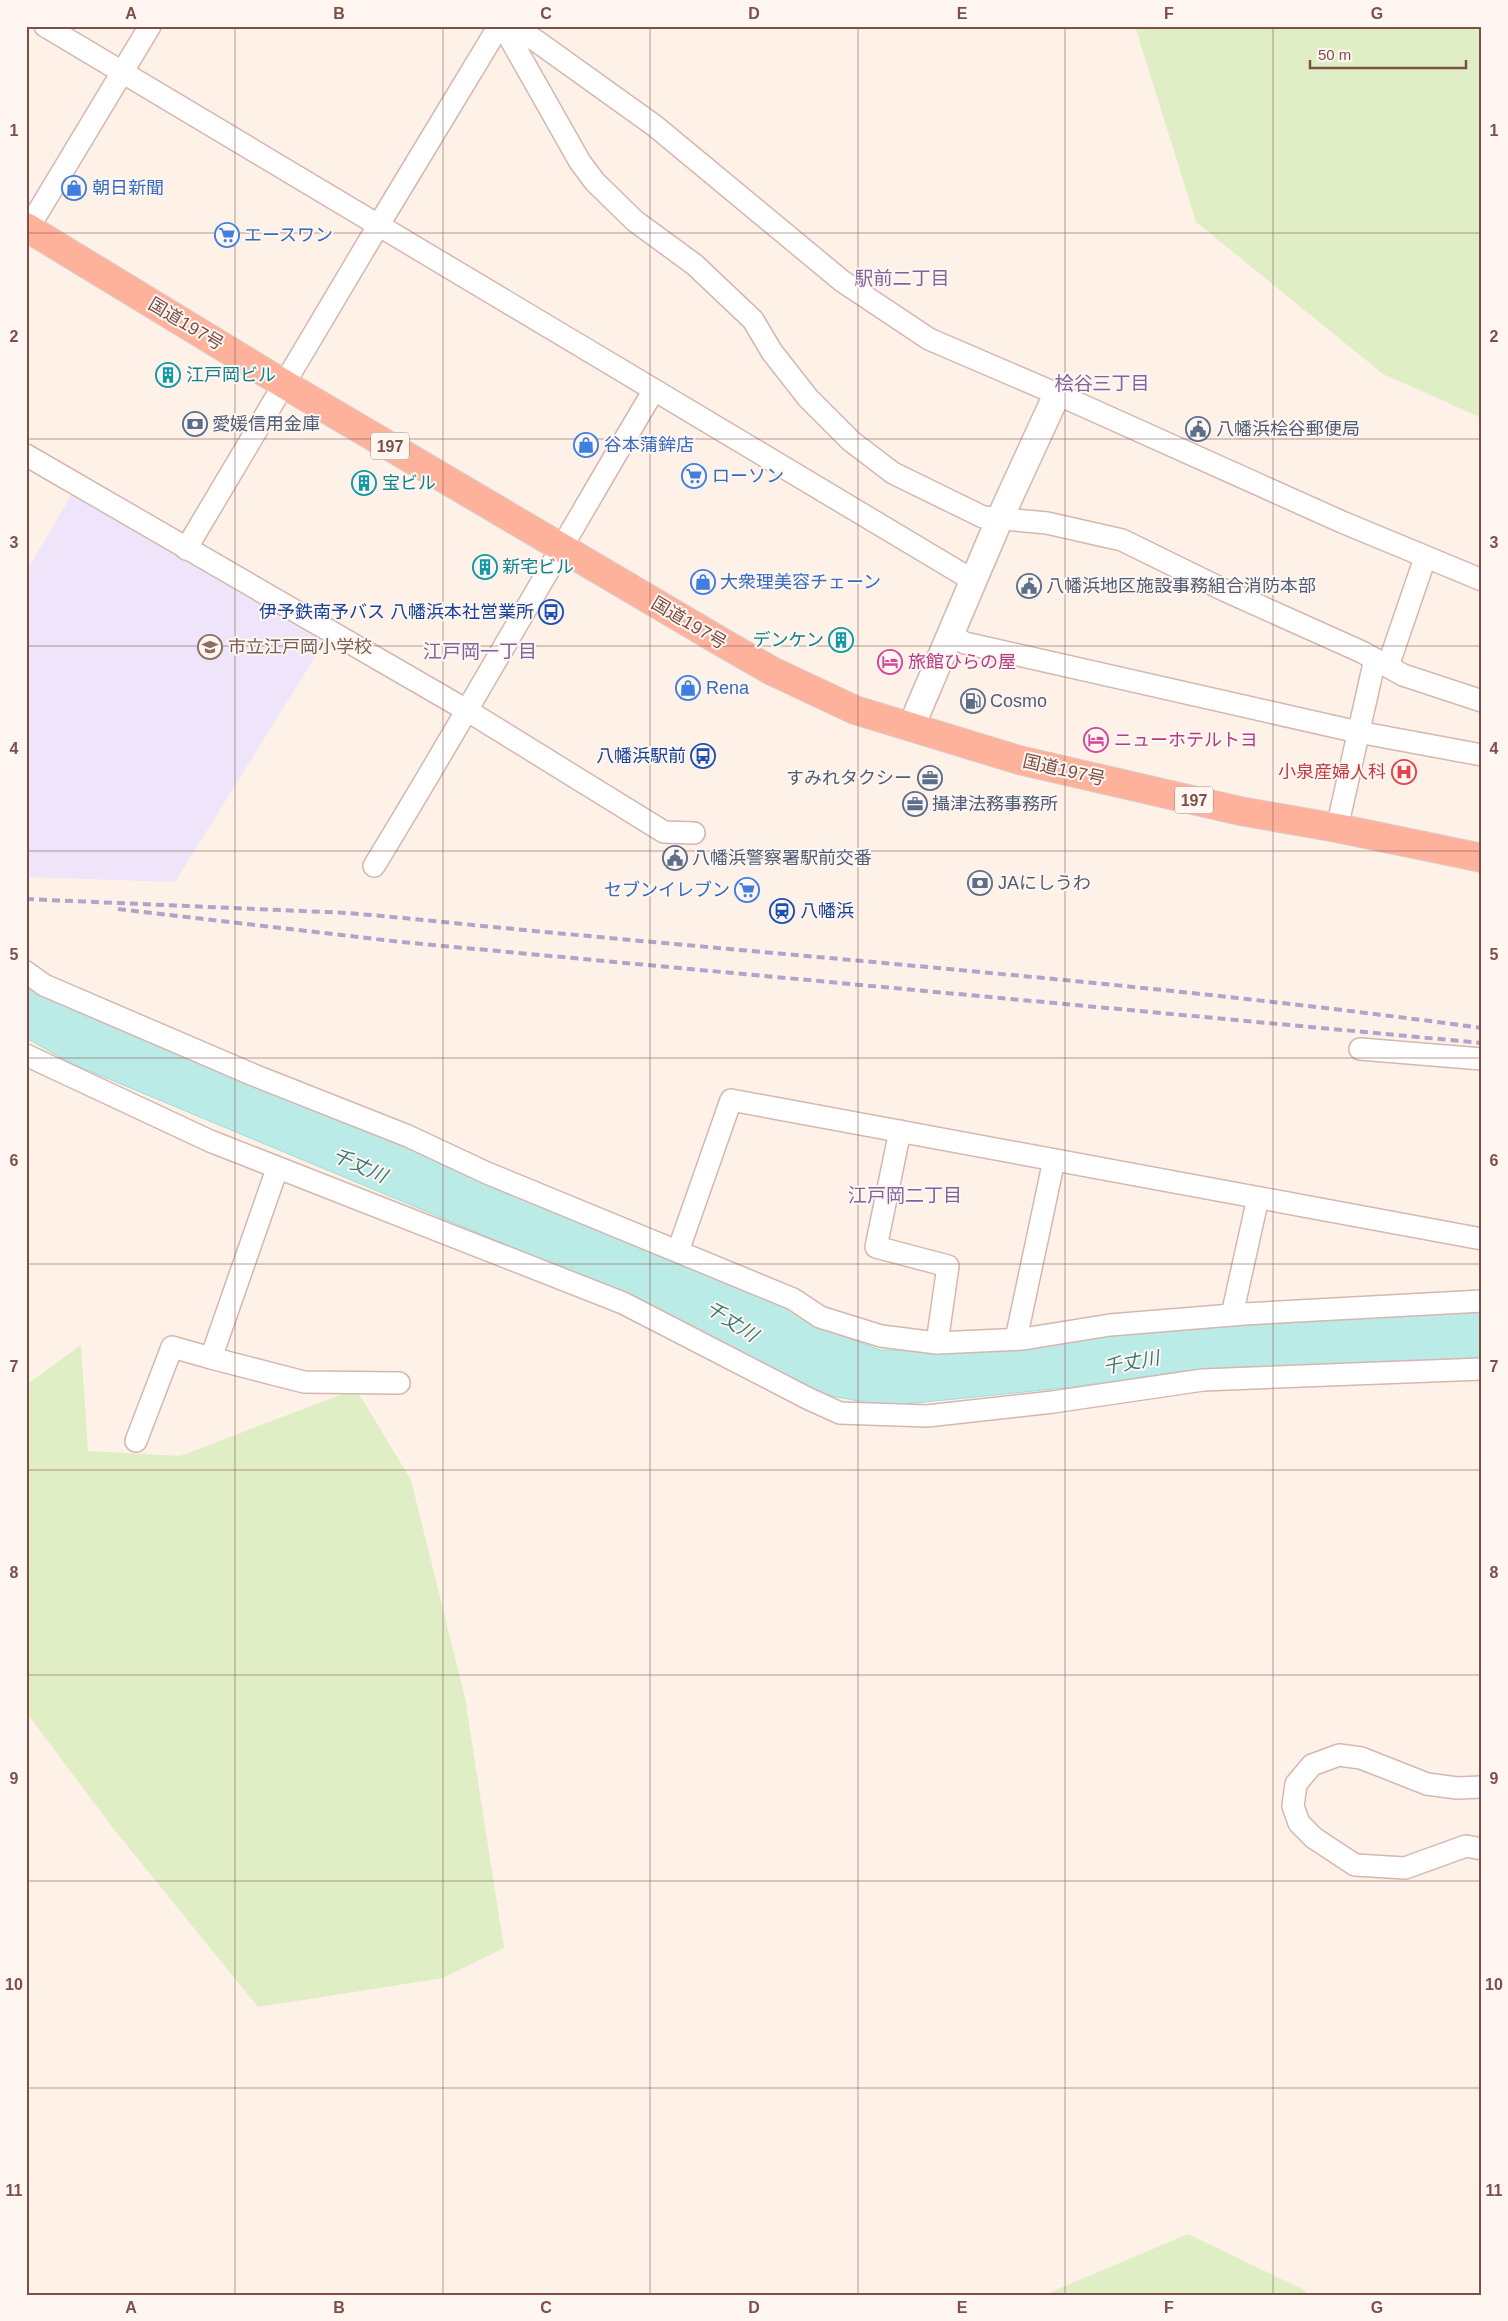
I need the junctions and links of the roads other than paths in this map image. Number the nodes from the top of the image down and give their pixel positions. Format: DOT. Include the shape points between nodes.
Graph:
graph roads {
  1 [pos="45,26"];
  2 [pos="150,26"];
  3 [pos="501,26"];
  4 [pos="507,26"];
  5 [pos="124,72"];
  6 [pos="378,226"];
  7 [pos="27,229"];
  8 [pos="284,384"];
  9 [pos="654,390"];
  10 [pos="1057,394"];
  11 [pos="26,455"];
  12 [pos="1000,518"];
  13 [pos="561,547"];
  14 [pos="186,549"];
  15 [pos="1425,558"];
  16 [pos="1482,580"];
  17 [pos="974,581"];
  18 [pos="951,636"];
  19 [pos="1382,662"];
  20 [pos="1482,701"];
  21 [pos="468,711"];
  22 [pos="911,728"];
  23 [pos="1358,732"];
  24 [pos="1482,755"];
  25 [pos="1337,828"];
  26 [pos="694,834"];
  27 [pos="1482,858"];
  28 [pos="374,866"];
  29 [pos="26,972"];
  30 [pos="1360,1049"];
  31 [pos="26,1055"];
  32 [pos="1482,1059"];
  33 [pos="900,1131"];
  34 [pos="1054,1160"];
  35 [pos="277,1169"];
  36 [pos="1258,1198"];
  37 [pos="1482,1239"];
  38 [pos="678,1251"];
  39 [pos="1482,1301"];
  40 [pos="1232,1315"];
  41 [pos="1016,1339"];
  42 [pos="938,1343"];
  43 [pos="211,1358"];
  44 [pos="1482,1369"];
  45 [pos="399,1383"];
  46 [pos="136,1441"];
  47 [pos="1482,1787"];
  48 [pos="1482,1849"];
  1 -- 5 [label="street"];
  2 -- 5 [label="street"];
  3 -- 6 [label="street"];
  3 -- 12 [label="street" via="580,162 595,182 635,221 701,270 753,320 772,352 808,398 851,441 893,473 983,517"];
  4 -- 10 [label="street" via="535,40 655,126 842,281 930,340"];
  5 -- 6 [label="street"];
  5 -- 7 [label="street"];
  6 -- 8 [label="street"];
  6 -- 9 [label="street"];
  7 -- 8 [label="highway, 国道197号 / 197"];
  8 -- 13 [label="highway, 国道197号 / 197"];
  8 -- 14 [label="street"];
  9 -- 13 [label="street"];
  9 -- 17 [label="street"];
  10 -- 12 [label="street"];
  10 -- 15 [label="street"];
  11 -- 14 [label="street"];
  12 -- 17 [label="street"];
  12 -- 19 [label="street" via="1047,523 1122,540"];
  13 -- 21 [label="street"];
  13 -- 22 [label="highway, 国道197号 / 197" via="772,671 855,710"];
  14 -- 21 [label="street"];
  15 -- 16 [label="street"];
  15 -- 19 [label="street"];
  17 -- 18 [label="street"];
  18 -- 22 [label="street"];
  18 -- 23 [label="street" via="965,643"];
  19 -- 20 [label="street" via="1403,674"];
  19 -- 23 [label="street"];
  21 -- 26 [label="street" via="664,832"];
  21 -- 28 [label="street"];
  22 -- 25 [label="highway, 国道197号 / 197" via="1037,764 1240,811"];
  23 -- 24 [label="street"];
  23 -- 25 [label="street"];
  25 -- 27 [label="highway, 国道197号 / 197"];
  29 -- 38 [label="street" via="44,985 256,1076 408,1136 488,1173"];
  30 -- 32 [label="street"];
  31 -- 35 [label="street"];
  33 -- 34 [label="street"];
  33 -- 38 [label="street" via="731,1100"];
  33 -- 42 [label="street" via="876,1247 948,1266"];
  34 -- 36 [label="street"];
  34 -- 41 [label="street"];
  35 -- 43 [label="street"];
  35 -- 44 [label="street" via="622,1303 840,1413 927,1416 1054,1402 1203,1380"];
  36 -- 37 [label="street"];
  36 -- 40 [label="street"];
  38 -- 42 [label="street" via="793,1298 820,1317 881,1336"];
  39 -- 40 [label="street"];
  40 -- 41 [label="street" via="1110,1325"];
  41 -- 42 [label="street"];
  43 -- 45 [label="street" via="304,1382"];
  43 -- 46 [label="street" via="172,1347"];
  47 -- 48 [label="street" via="1427,1784 1361,1758 1339,1755 1312,1765 1306,1771 1296,1784 1293,1806 1299,1823 1314,1838 1355,1864 1405,1868 1466,1846"];
}
